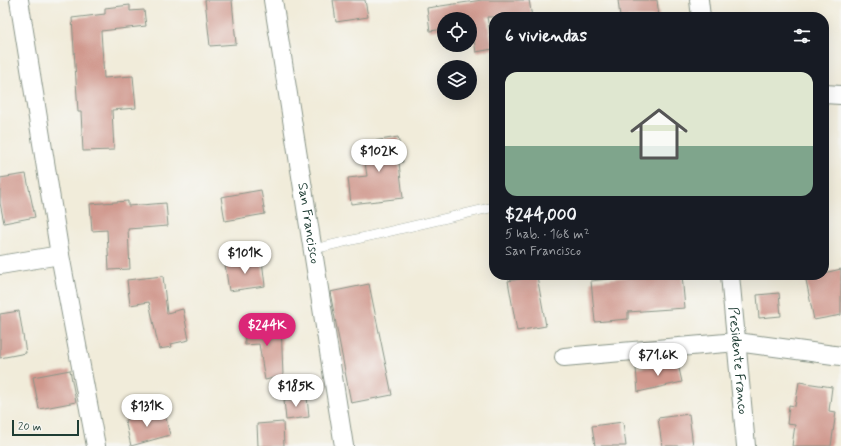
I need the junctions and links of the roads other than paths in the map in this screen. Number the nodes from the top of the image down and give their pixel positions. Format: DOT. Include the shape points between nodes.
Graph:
graph roads {
  1 [pos="19,0"];
  2 [pos="273,0"];
  3 [pos="698,0"];
  4 [pos="700,12"];
  5 [pos="829,94"];
  6 [pos="841,95"];
  7 [pos="489,208"];
  8 [pos="314,249"];
  9 [pos="60,255"];
  10 [pos="0,265"];
  11 [pos="731,280"];
  12 [pos="737,342"];
  13 [pos="841,356"];
  14 [pos="564,357"];
  15 [pos="96,446"];
  16 [pos="344,446"];
  17 [pos="746,446"];
  1 -- 9 [label="street"];
  2 -- 8 [label="street, San Francisco"];
  3 -- 4 [label="street"];
  5 -- 6 [label="street"];
  7 -- 8 [label="lane"];
  8 -- 16 [label="street, San Francisco"];
  9 -- 10 [label="street"];
  9 -- 15 [label="street"];
  11 -- 12 [label="street, Presidente Franco"];
  12 -- 13 [label="street"];
  12 -- 14 [label="street"];
  12 -- 17 [label="street, Presidente Franco"];
}
